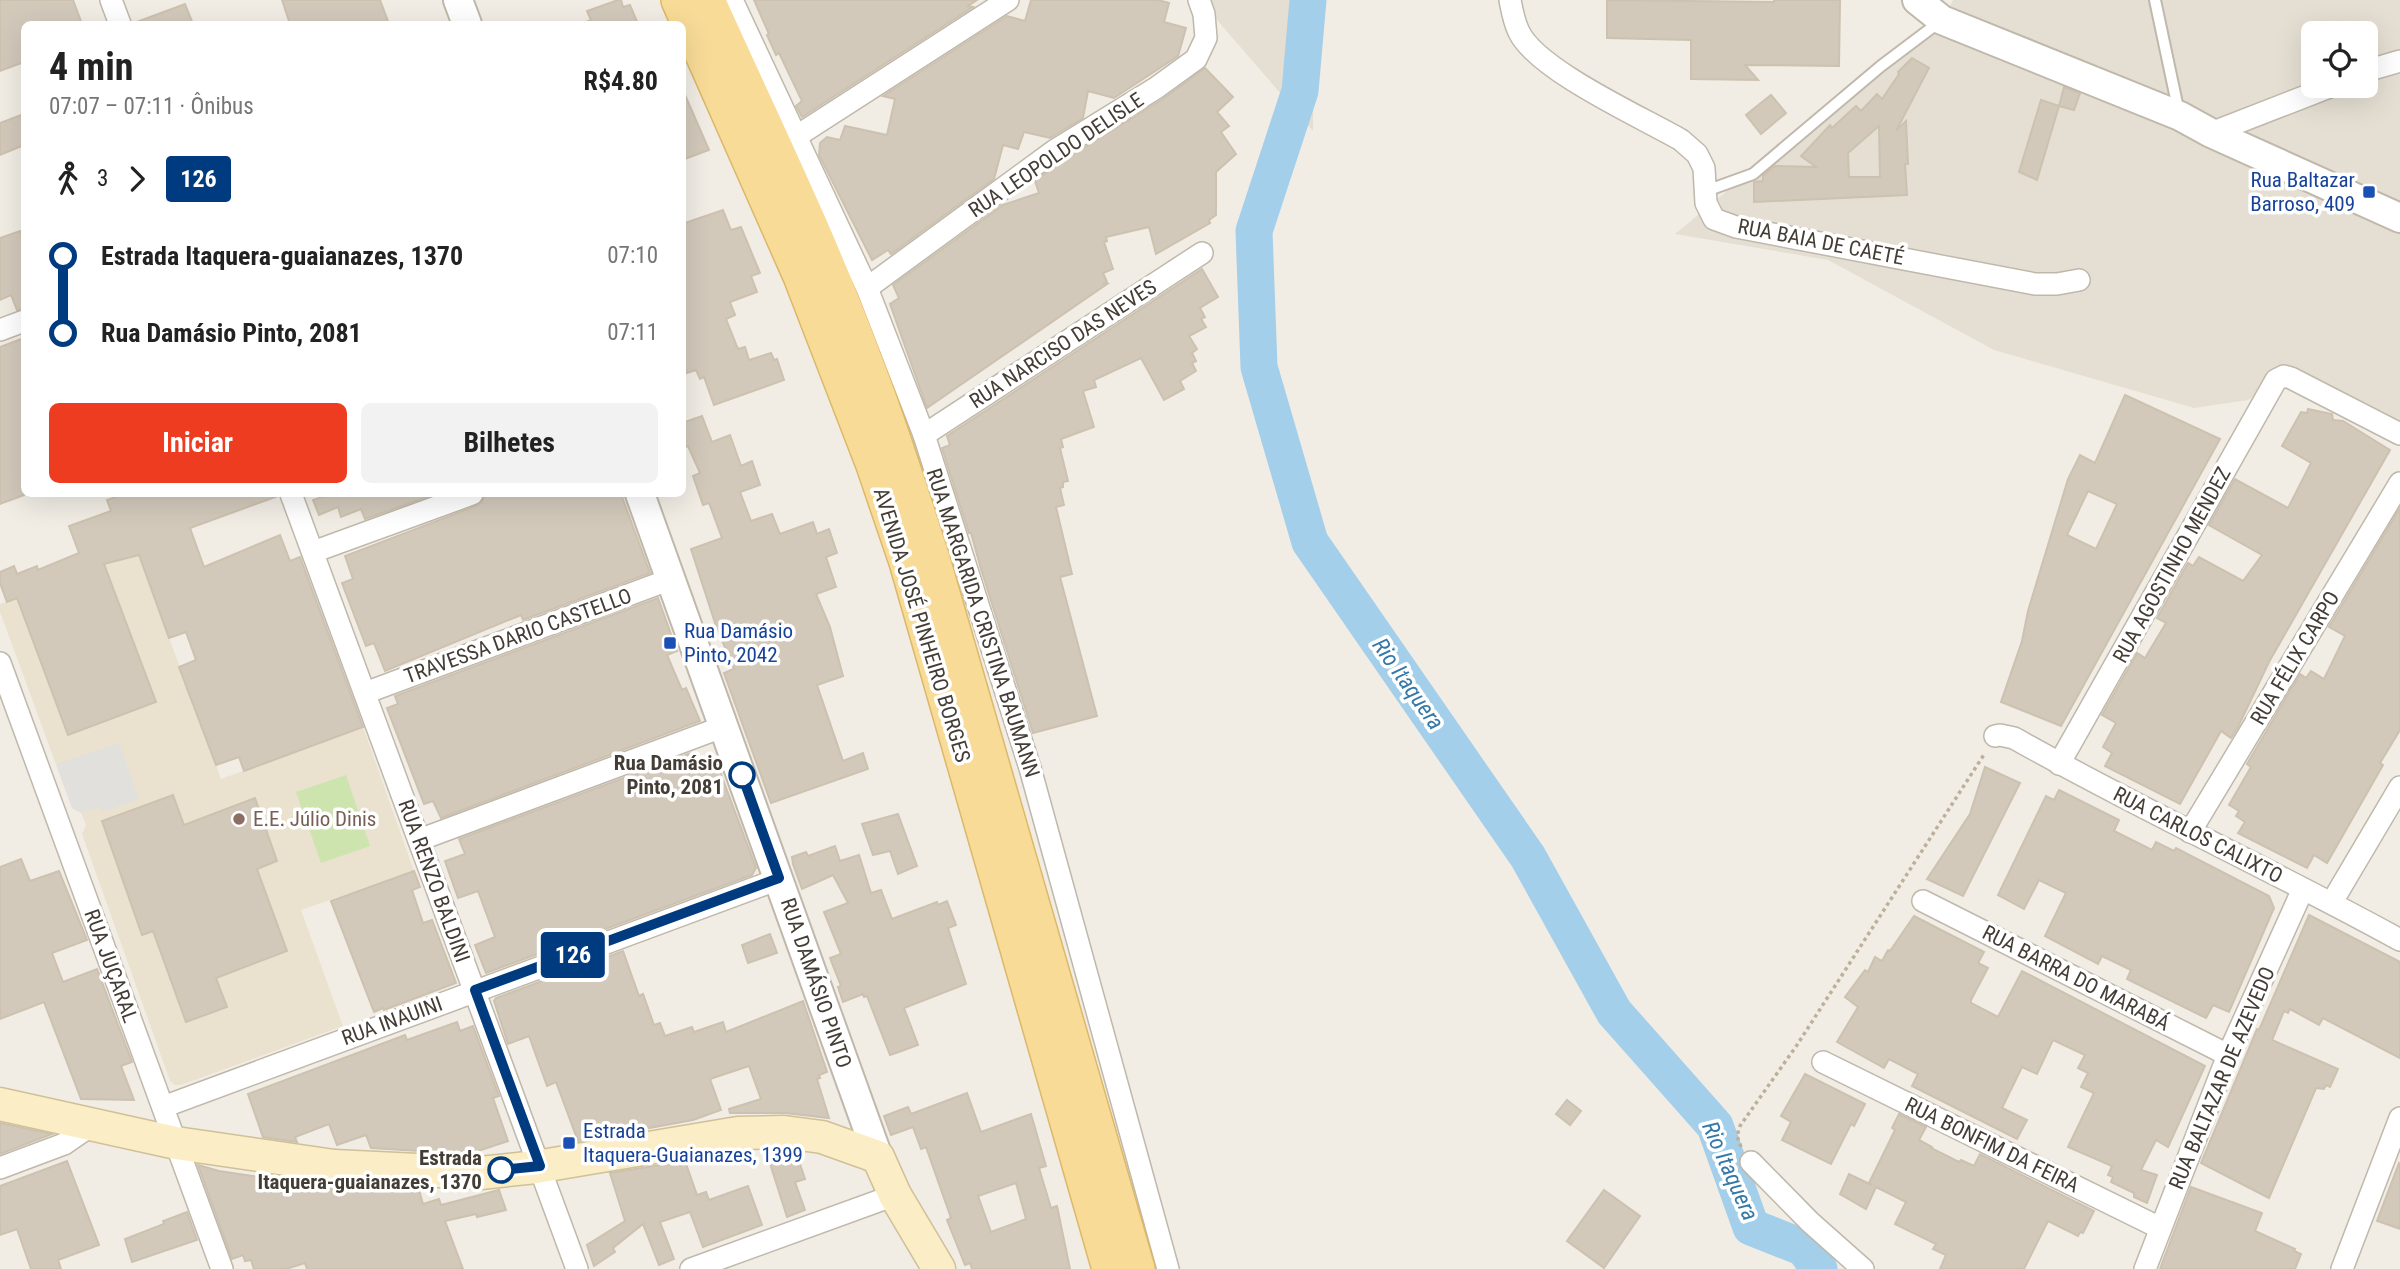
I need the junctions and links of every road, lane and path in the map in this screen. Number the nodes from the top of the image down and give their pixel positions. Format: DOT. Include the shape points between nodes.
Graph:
graph roads {
  1 [pos="111,0"];
  2 [pos="458,0"];
  3 [pos="678,0"];
  4 [pos="707,0"];
  5 [pos="732,0"];
  6 [pos="1008,0"];
  7 [pos="1199,0"];
  8 [pos="1510,0"];
  9 [pos="1917,0"];
  10 [pos="2155,0"];
  11 [pos="1942,20"];
  12 [pos="119,21"];
  13 [pos="466,21"];
  14 [pos="2400,61"];
  15 [pos="2378,67"];
  16 [pos="2301,98"];
  17 [pos="2180,116"];
  18 [pos="2211,133"];
  19 [pos="797,136"];
  20 [pos="1706,191"];
  21 [pos="2400,218"];
  22 [pos="1202,253"];
  23 [pos="2079,280"];
  24 [pos="867,288"];
  25 [pos="21,322"];
  26 [pos="0,330"];
  27 [pos="2400,434"];
  28 [pos="924,435"];
  29 [pos="2400,483"];
  30 [pos="292,497"];
  31 [pos="464,497"];
  32 [pos="641,497"];
  33 [pos="313,552"];
  34 [pos="671,579"];
  35 [pos="0,663"];
  36 [pos="365,693"];
  37 [pos="725,726"];
  38 [pos="1995,736"];
  39 [pos="2059,764"];
  40 [pos="2400,787"];
  41 [pos="2190,832"];
  42 [pos="419,840"];
  43 [pos="779,878"];
  44 [pos="2303,889"];
  45 [pos="1923,901"];
  46 [pos="2332,902"];
  47 [pos="2400,940"];
  48 [pos="475,990"];
  49 [pos="2228,1055"];
  50 [pos="1823,1062"];
  51 [pos="0,1104"];
  52 [pos="163,1107"];
  53 [pos="2400,1118"];
  54 [pos="93,1125"];
  55 [pos="176,1143"];
  56 [pos="878,1157"];
  57 [pos="1751,1162"];
  58 [pos="540,1166"];
  59 [pos="0,1168"];
  60 [pos="895,1195"];
  61 [pos="2160,1228"];
  62 [pos="222,1269"];
  63 [pos="577,1269"];
  64 [pos="691,1269"];
  65 [pos="939,1269"];
  66 [pos="1110,1269"];
  67 [pos="1137,1269"];
  68 [pos="1168,1269"];
  69 [pos="1863,1269"];
  70 [pos="2145,1269"];
  71 [pos="2343,1269"];
  1 -- 12 [label="street"];
  2 -- 13 [label="street"];
  3 -- 66 [label="main road, AVENIDA JOSÉ PINHEIRO BORGES" via="801,276 907,562"];
  4 -- 67 [label="main road, AVENIDA JOSÉ PINHEIRO BORGES" via="822,253 900,460"];
  5 -- 19 [label="street, RUA MARGARIDA CRISTINA BAUMANN"];
  6 -- 19 [label="street"];
  7 -- 24 [label="street, RUA LEOPOLDO DELISLE" via="1206,38 1196,59 1054,151"];
  8 -- 20 [label="street, RUA BAIA DE CAETÉ" via="1520,34 1538,56 1681,140 1704,168"];
  9 -- 11 [label="street"];
  10 -- 17 [label="lane"];
  11 -- 17 [label="street"];
  11 -- 20 [label="lane" via="1753,174"];
  14 -- 15 [label="street"];
  16 -- 18 [label="street"];
  17 -- 18 [label="street"];
  18 -- 21 [label="street"];
  19 -- 24 [label="street, RUA MARGARIDA CRISTINA BAUMANN"];
  20 -- 23 [label="street, RUA BAIA DE CAETÉ" via="1714,219 1736,227 2035,284"];
  22 -- 28 [label="street, RUA NARCISO DAS NEVES"];
  24 -- 28 [label="street, RUA MARGARIDA CRISTINA BAUMANN"];
  25 -- 26 [label="street"];
  27 -- 39 [label="street, RUA AGOSTINHO MENDEZ" via="2291,378 2280,377"];
  28 -- 68 [label="street, RUA MARGARIDA CRISTINA BAUMANN" via="1030,768"];
  29 -- 41 [label="street, RUA FÉLIX CARPO"];
  30 -- 33 [label="street, RUA RENZO BALDINI"];
  31 -- 33 [label="street"];
  32 -- 34 [label="street, RUA DAMÁSIO PINTO"];
  33 -- 36 [label="street, RUA RENZO BALDINI"];
  34 -- 36 [label="street, TRAVESSA DARIO CASTELLO"];
  34 -- 37 [label="street, RUA DAMÁSIO PINTO"];
  35 -- 52 [label="street, RUA JUÇARAL"];
  36 -- 42 [label="street, RUA RENZO BALDINI"];
  37 -- 42 [label="street"];
  37 -- 43 [label="street, RUA DAMÁSIO PINTO"];
  38 -- 39 [label="street, RUA CARLOS CALIXTO" via="2014,738"];
  38 -- 57 [label="path" via="1740,1126 1737,1136"];
  39 -- 41 [label="street, RUA CARLOS CALIXTO"];
  40 -- 46 [label="street"];
  41 -- 44 [label="street, RUA CARLOS CALIXTO"];
  42 -- 48 [label="street, RUA RENZO BALDINI"];
  43 -- 48 [label="street, RUA INAUINI"];
  43 -- 56 [label="street, RUA DAMÁSIO PINTO"];
  44 -- 46 [label="street, RUA CARLOS CALIXTO"];
  44 -- 49 [label="street, RUA BALTAZAR DE AZEVEDO"];
  45 -- 49 [label="street, RUA BARRA DO MARABÁ"];
  46 -- 47 [label="street, RUA CARLOS CALIXTO"];
  48 -- 52 [label="street, RUA INAUINI"];
  48 -- 58 [label="street, RUA RENZO BALDINI"];
  49 -- 61 [label="street, RUA BALTAZAR DE AZEVEDO"];
  50 -- 61 [label="street, RUA BONFIM DA FEIRA"];
  51 -- 54 [label="main road"];
  52 -- 55 [label="street, RUA JUÇARAL"];
  53 -- 71 [label="street"];
  54 -- 55 [label="main road"];
  54 -- 59 [label="street" via="64,1144"];
  55 -- 58 [label="main road" via="334,1166 480,1173"];
  55 -- 62 [label="street, RUA JUÇARAL"];
  56 -- 58 [label="main road" via="822,1137 738,1132"];
  56 -- 60 [label="main road"];
  57 -- 69 [label="street"];
  58 -- 63 [label="street, RUA RENZO BALDINI"];
  60 -- 64 [label="street"];
  60 -- 65 [label="main road"];
  61 -- 70 [label="street, RUA BALTAZAR DE AZEVEDO"];
}
